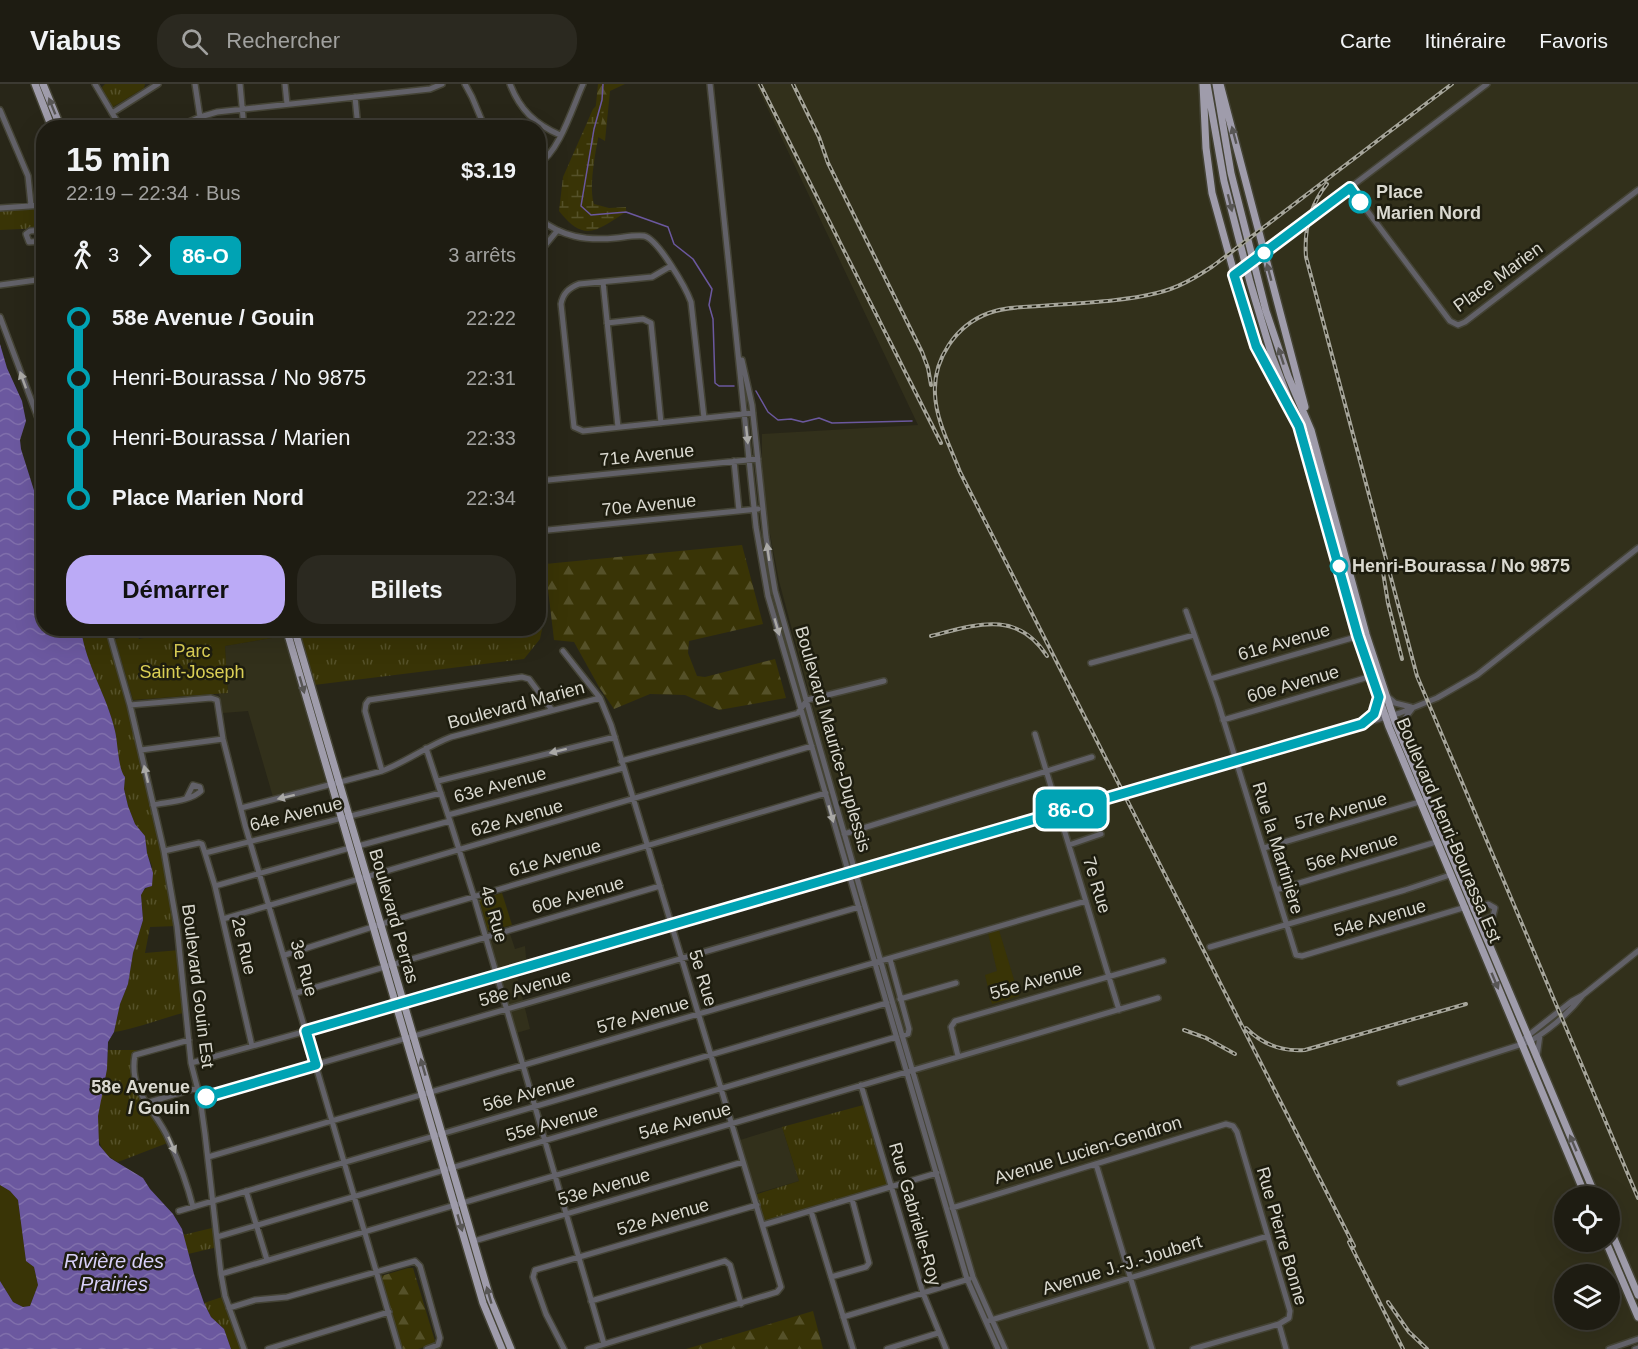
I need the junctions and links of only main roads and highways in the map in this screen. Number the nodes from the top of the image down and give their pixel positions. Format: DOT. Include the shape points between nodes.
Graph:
graph roads {
  1 [pos="34,84"];
  2 [pos="44,84"];
  3 [pos="1205,84"];
  4 [pos="1218,84"];
  5 [pos="49,120"];
  6 [pos="58,120"];
  7 [pos="1299,426"];
  8 [pos="1311,430"];
  9 [pos="1362,635"];
  10 [pos="289,636"];
  11 [pos="296,636"];
  12 [pos="1382,695"];
  13 [pos="1389,716"];
  14 [pos="336,784"];
  15 [pos="1423,802"];
  16 [pos="345,817"];
  17 [pos="363,878"];
  18 [pos="1470,908"];
  19 [pos="389,965"];
  20 [pos="410,1037"];
  21 [pos="1525,1041"];
  22 [pos="426,1094"];
  23 [pos="1582,1186"];
  24 [pos="1591,1186"];
  25 [pos="1610,1252"];
  26 [pos="1620,1252"];
  27 [pos="1638,1295"];
  28 [pos="1638,1317"];
  29 [pos="502,1349"];
  30 [pos="511,1349"];
  1 -- 5 [label="main road"];
  6 -- 2 [label="main road, one-way"];
  3 -- 7 [label="main road, Boulevard Henri-Bourassa Est, one-way" via="1224,182 1250,282 1272,356"];
  3 -- 7 [label="main road" via="1209,174 1256,346"];
  8 -- 4 [label="main road, one-way"];
  8 -- 4 [label="main road, Boulevard Henri-Bourassa Est, one-way" via="1266,311 1231,173"];
  7 -- 9 [label="main road, Boulevard Henri-Bourassa Est"];
  8 -- 9 [label="main road, Boulevard Henri-Bourassa Est"];
  9 -- 12 [label="main road, Boulevard Henri-Bourassa Est"];
  9 -- 12 [label="main road, Boulevard Henri-Bourassa Est" via="1372,676"];
  10 -- 14 [label="main road, Boulevard Perras, one-way"];
  11 -- 14 [label="main road, Boulevard Perras"];
  12 -- 13 [label="main road, Boulevard Henri-Bourassa Est"];
  13 -- 15 [label="main road, Boulevard Henri-Bourassa Est"];
  13 -- 15 [label="main road, Boulevard Henri-Bourassa Est" via="1405,748"];
  14 -- 16 [label="main road, Boulevard Perras"];
  15 -- 18 [label="main road, Boulevard Henri-Bourassa Est"];
  15 -- 18 [label="main road, Boulevard Henri-Bourassa Est" via="1450,875"];
  16 -- 17 [label="main road, Boulevard Perras" via="350,848"];
  16 -- 17 [label="main road, Boulevard Perras" via="358,846"];
  17 -- 19 [label="main road, Boulevard Perras" via="381,924"];
  17 -- 19 [label="main road, Boulevard Perras" via="373,927"];
  18 -- 21 [label="main road, Boulevard Henri-Bourassa Est, one-way"];
  18 -- 21 [label="main road, Boulevard Henri-Bourassa Est"];
  19 -- 20 [label="main road, Boulevard Perras" via="404,1004"];
  19 -- 20 [label="main road, Boulevard Perras" via="396,1006"];
  20 -- 22 [label="main road, Boulevard Perras"];
  21 -- 23 [label="main road, Boulevard Henri-Bourassa Est"];
  24 -- 21 [label="main road, Boulevard Henri-Bourassa Est, one-way" via="1537,1059"];
  22 -- 29 [label="main road, Boulevard Perras, one-way" via="454,1205 486,1312"];
  30 -- 22 [label="main road, Boulevard Perras, one-way" via="493,1307 442,1133"];
  25 -- 28 [label="main road"];
  26 -- 27 [label="main road"];
}
